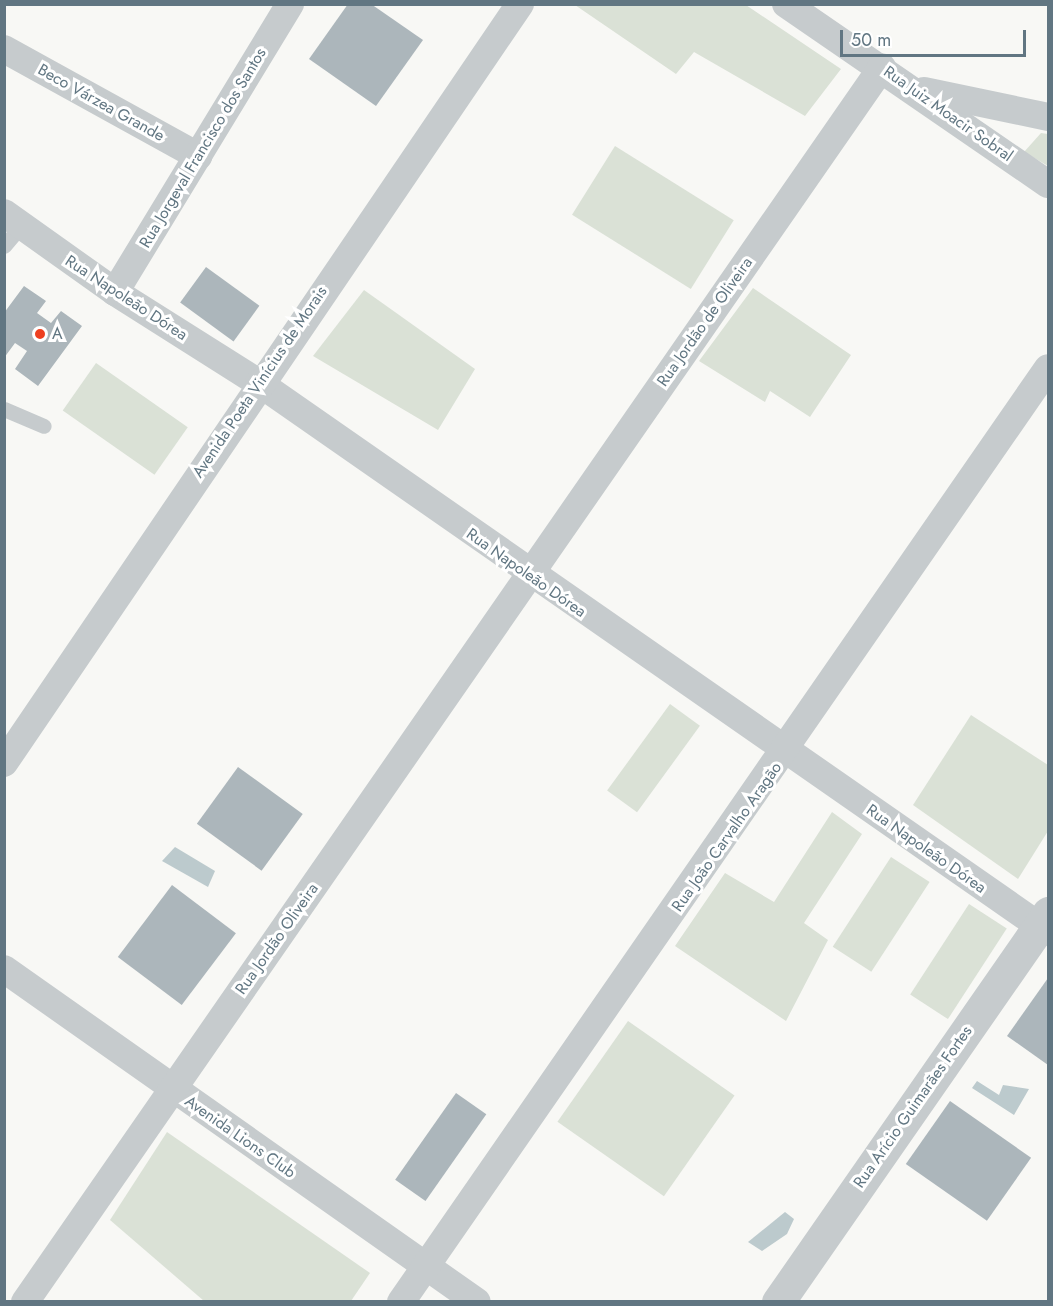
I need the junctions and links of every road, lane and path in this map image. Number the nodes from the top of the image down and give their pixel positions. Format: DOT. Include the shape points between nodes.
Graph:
graph roads {
  1 [pos="290,4"];
  2 [pos="520,4"];
  3 [pos="786,4"];
  4 [pos="4,49"];
  5 [pos="882,67"];
  6 [pos="913,88"];
  7 [pos="1048,119"];
  8 [pos="198,156"];
  9 [pos="1016,161"];
  10 [pos="1048,184"];
  11 [pos="9,229"];
  12 [pos="115,292"];
  13 [pos="1048,368"];
  14 [pos="259,383"];
  15 [pos="4,409"];
  16 [pos="44,426"];
  17 [pos="529,576"];
  18 [pos="787,752"];
  19 [pos="4,763"];
  20 [pos="1045,924"];
  21 [pos="4,969"];
  22 [pos="172,1090"];
  23 [pos="426,1267"];
  24 [pos="25,1302"];
  25 [pos="401,1302"];
  26 [pos="477,1302"];
  27 [pos="778,1302"];
  1 -- 8 [label="street, Rua Jorgeval Francisco dos Santos"];
  2 -- 14 [label="street, Avenida Poeta Vinícius de Morais"];
  3 -- 5 [label="street, Rua Juiz Moacir Sobral"];
  4 -- 8 [label="street, Beco Várzea Grande"];
  5 -- 6 [label="street, Rua Juiz Moacir Sobral"];
  5 -- 17 [label="street, Rua Jordão de Oliveira"];
  6 -- 7 [label="street"];
  6 -- 9 [label="street, Rua Juiz Moacir Sobral"];
  7 -- 9 [label="street" via="1021,133"];
  8 -- 12 [label="street, Rua Jorgeval Francisco dos Santos"];
  9 -- 10 [label="street, Rua Juiz Moacir Sobral"];
  11 -- 12 [label="street, Rua Napoleão Dórea"];
  12 -- 14 [label="street, Rua Napoleão Dórea"];
  13 -- 18 [label="street, Rua João Carvalho Aragão"];
  14 -- 17 [label="street, Rua Napoleão Dórea"];
  14 -- 19 [label="street, Avenida Poeta Vinícius de Morais"];
  15 -- 16 [label="lane"];
  17 -- 18 [label="street, Rua Napoleão Dórea"];
  17 -- 22 [label="street, Rua Jordão Oliveira"];
  18 -- 20 [label="street, Rua Napoleão Dórea"];
  18 -- 23 [label="street, Rua João Carvalho Aragão"];
  20 -- 27 [label="street, Rua Arício Guimarães Fortes"];
  21 -- 22 [label="street, Avenida Lions Club"];
  22 -- 23 [label="street, Avenida Lions Club"];
  22 -- 24 [label="street, Rua Jordão Oliveira"];
  23 -- 25 [label="street, Rua João Carvalho Aragão"];
  23 -- 26 [label="street, Avenida Lions Club"];
}
